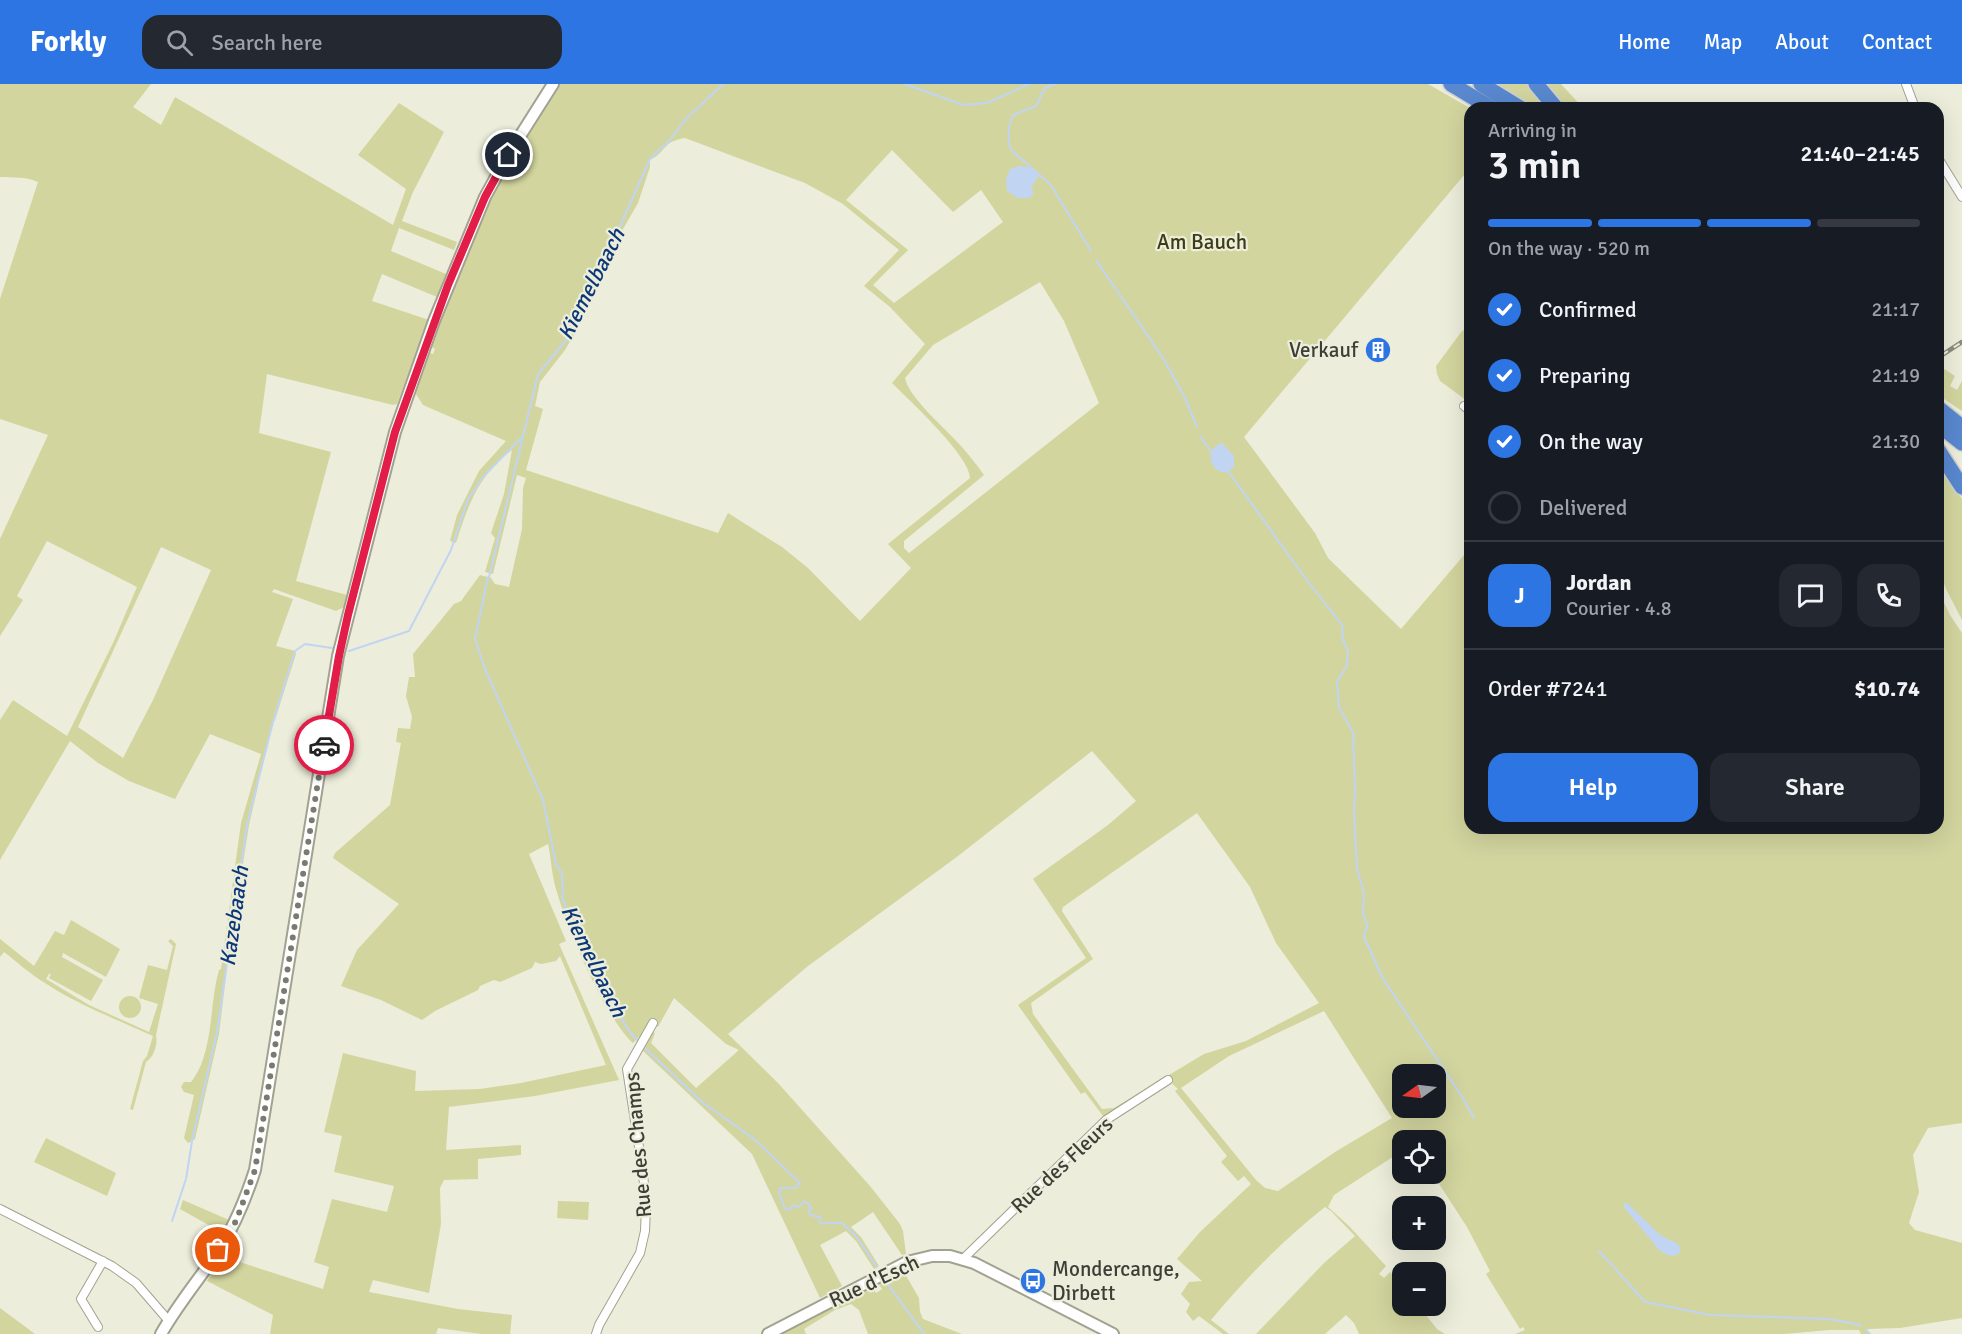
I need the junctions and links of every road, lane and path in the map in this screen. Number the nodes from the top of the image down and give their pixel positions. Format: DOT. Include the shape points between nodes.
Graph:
graph roads {
  1 [pos="553,84"];
  2 [pos="1451,84"];
  3 [pos="1481,84"];
  4 [pos="1536,84"];
  5 [pos="1906,84"];
  6 [pos="1481,102"];
  7 [pos="1510,102"];
  8 [pos="1551,102"];
  9 [pos="1913,102"];
  10 [pos="1944,168"];
  11 [pos="1962,197"];
  12 [pos="1944,404"];
  13 [pos="1944,413"];
  14 [pos="1962,415"];
  15 [pos="1962,427"];
  16 [pos="1944,428"];
  17 [pos="1962,442"];
  18 [pos="1944,459"];
  19 [pos="1962,487"];
  20 [pos="653,1023"];
  21 [pos="1168,1080"];
  22 [pos="0,1209"];
  23 [pos="963,1259"];
  24 [pos="103,1261"];
  25 [pos="168,1320"];
  26 [pos="98,1327"];
  27 [pos="161,1334"];
  28 [pos="596,1334"];
  29 [pos="768,1334"];
  30 [pos="1113,1334"];
  1 -- 25 [label="main road" via="485,197 434,321 395,432 339,656 255,1170 236,1221"];
  2 -- 6 [label="highway"];
  3 -- 7 [label="highway"];
  4 -- 8 [label="highway"];
  5 -- 9 [label="street"];
  10 -- 11 [label="street"];
  12 -- 14 [label="highway"];
  13 -- 15 [label="highway"];
  16 -- 17 [label="highway"];
  18 -- 19 [label="highway"];
  20 -- 28 [label="street, Rue des Champs" via="627,1069 643,1173 645,1231 640,1253"];
  21 -- 23 [label="street, Rue des Fleurs" via="1107,1120"];
  22 -- 24 [label="street"];
  23 -- 29 [label="main road, Rue d'Esch" via="932,1256 907,1262"];
  23 -- 30 [label="main road, Rue d'Esch"];
  24 -- 25 [label="street" via="136,1283"];
  24 -- 26 [label="street" via="81,1299"];
  25 -- 27 [label="main road"];
}
